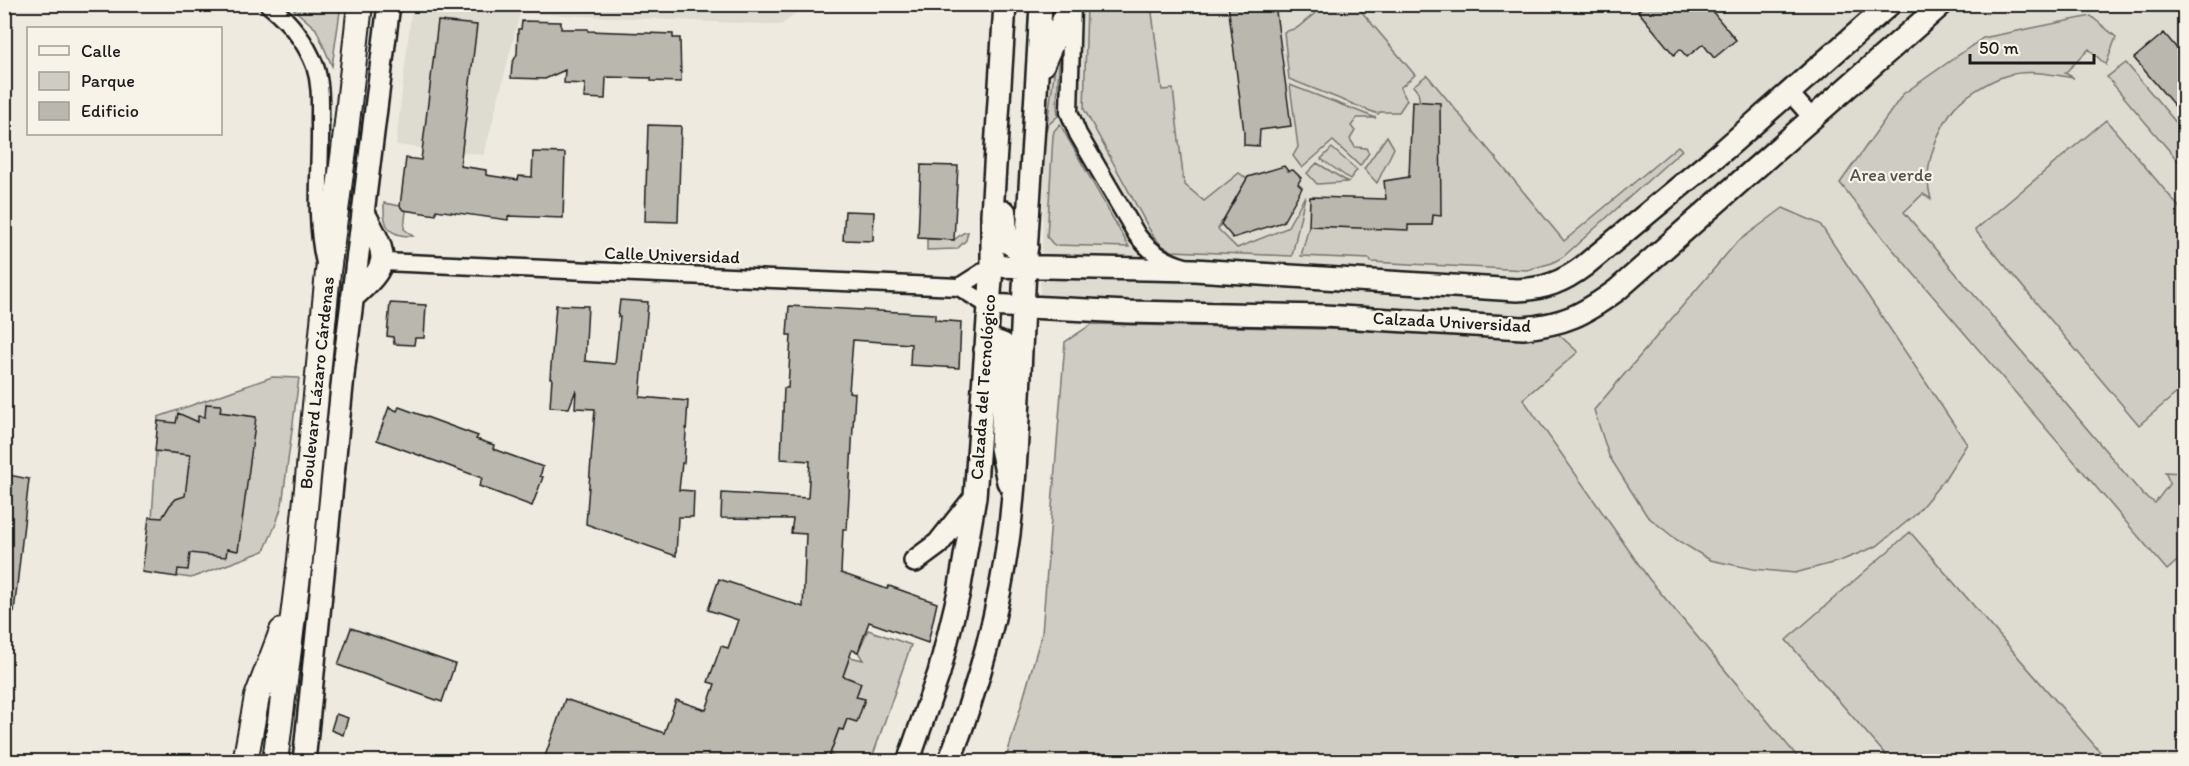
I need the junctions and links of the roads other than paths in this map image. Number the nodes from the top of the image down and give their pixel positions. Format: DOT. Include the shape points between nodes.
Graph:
graph roads {
  1 [pos="268,4"];
  2 [pos="360,4"];
  3 [pos="389,4"];
  4 [pos="1005,4"];
  5 [pos="1041,4"];
  6 [pos="1071,4"];
  7 [pos="1890,4"];
  8 [pos="1942,4"];
  9 [pos="1037,76"];
  10 [pos="1789,92"];
  11 [pos="1813,118"];
  12 [pos="994,164"];
  13 [pos="363,211"];
  14 [pos="1026,256"];
  15 [pos="383,262"];
  16 [pos="992,266"];
  17 [pos="1194,270"];
  18 [pos="328,272"];
  19 [pos="959,287"];
  20 [pos="352,298"];
  21 [pos="988,305"];
  22 [pos="1023,307"];
  23 [pos="985,350"];
  24 [pos="1013,494"];
  25 [pos="975,497"];
  26 [pos="915,561"];
  27 [pos="293,605"];
  28 [pos="282,700"];
  29 [pos="245,762"];
  30 [pos="275,762"];
  31 [pos="290,762"];
  32 [pos="304,762"];
  33 [pos="908,762"];
  34 [pos="949,762"];
  1 -- 18 [label="street" via="298,36 314,65 319,85 319,238"];
  2 -- 18 [label="highway, Boulevard Lázaro Cárdenas"];
  3 -- 13 [label="main road, Boulevard Lázaro Cárdenas"];
  4 -- 12 [label="main road, Calzada del Tecnológico"];
  5 -- 9 [label="main road, Calzada del Tecnológico"];
  6 -- 9 [label="main road"];
  6 -- 17 [label="street" via="1068,94 1069,112 1078,134 1145,245 1168,262"];
  7 -- 10 [label="main road, Calzada Universidad"];
  8 -- 11 [label="main road, Calzada Universidad"];
  9 -- 14 [label="main road, Calzada del Tecnológico"];
  10 -- 11 [label="street"];
  10 -- 17 [label="main road, Calzada Universidad" via="1584,266 1553,285 1517,290"];
  11 -- 22 [label="main road, Calzada Universidad" via="1617,290 1592,309 1556,323 1523,327 1324,316"];
  12 -- 14 [label="main road" via="1004,175 1007,242"];
  12 -- 16 [label="main road, Calzada del Tecnológico"];
  13 -- 15 [label="main road" via="381,245"];
  13 -- 20 [label="main road, Boulevard Lázaro Cárdenas"];
  14 -- 16 [label="main road, Calzada Universidad"];
  14 -- 17 [label="main road, Calzada Universidad"];
  14 -- 22 [label="main road, Calzada del Tecnológico"];
  15 -- 19 [label="street, Calle Universidad"];
  15 -- 20 [label="main road" via="373,280"];
  16 -- 19 [label="street"];
  16 -- 21 [label="main road, Calzada del Tecnológico"];
  18 -- 27 [label="highway, Boulevard Lázaro Cárdenas"];
  19 -- 21 [label="street, Calle Universidad"];
  20 -- 32 [label="main road, Boulevard Lázaro Cárdenas"];
  21 -- 22 [label="main road, Calzada Universidad"];
  21 -- 23 [label="main road, Calzada del Tecnológico"];
  22 -- 24 [label="main road, Calzada del Tecnológico"];
  23 -- 24 [label="main road" via="995,341 1005,349 1001,448"];
  23 -- 25 [label="main road, Calzada del Tecnológico"];
  24 -- 34 [label="main road, Calzada del Tecnológico" via="996,609 962,730"];
  25 -- 26 [label="main road" via="938,544"];
  25 -- 33 [label="main road, Calzada del Tecnológico" via="959,592 939,673"];
  27 -- 28 [label="highway, Boulevard Lázaro Cárdenas"];
  27 -- 29 [label="highway" via="257,697"];
  28 -- 30 [label="highway, Boulevard Lázaro Cárdenas"];
  28 -- 31 [label="highway"];
}
